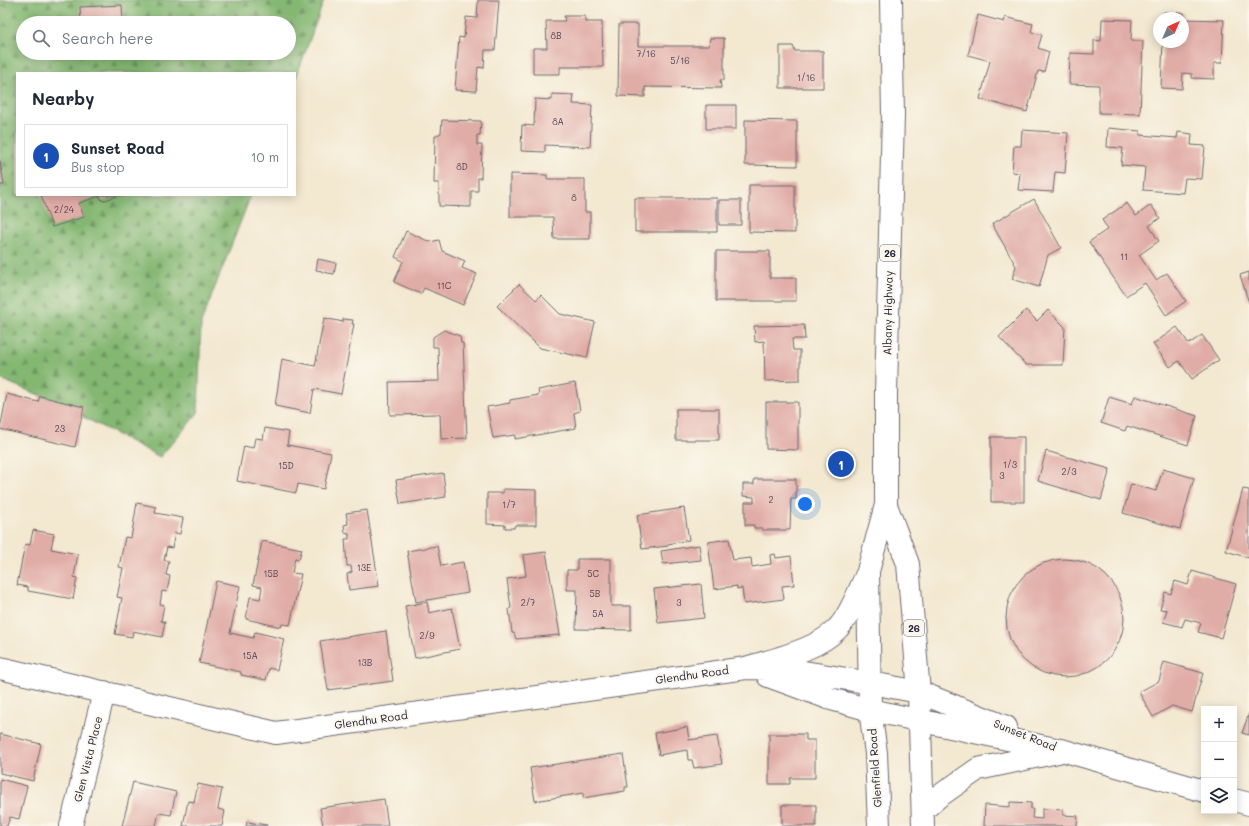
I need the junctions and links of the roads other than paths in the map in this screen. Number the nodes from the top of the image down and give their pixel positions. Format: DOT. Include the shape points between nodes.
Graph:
graph roads {
  1 [pos="891,0"];
  2 [pos="886,505"];
  3 [pos="868,571"];
  4 [pos="0,668"];
  5 [pos="746,668"];
  6 [pos="871,683"];
  7 [pos="104,692"];
  8 [pos="919,692"];
  9 [pos="870,710"];
  10 [pos="920,719"];
  11 [pos="1065,751"];
  12 [pos="1201,790"];
  13 [pos="1237,801"];
  14 [pos="1249,804"];
  15 [pos="923,818"];
  16 [pos="71,826"];
  17 [pos="879,826"];
  1 -- 2 [label="main road, Albany Highway / 26" via="893,114 886,392"];
  2 -- 3 [label="main road, Albany Highway / 26"];
  2 -- 8 [label="main road, Albany Highway / 26" via="908,564"];
  3 -- 5 [label="main road" via="840,627 830,636 799,651"];
  3 -- 6 [label="main road, Albany Highway / 26"];
  4 -- 7 [label="main road, Glendhu Road"];
  5 -- 6 [label="main road, Glendhu Road" via="786,669"];
  5 -- 7 [label="main road, Glendhu Road" via="276,733"];
  5 -- 9 [label="main road, Glendhu Road" via="831,699"];
  6 -- 8 [label="main road, Sunset Road"];
  6 -- 9 [label="main road, 26"];
  7 -- 16 [label="main road, Glen Vista Place"];
  8 -- 10 [label="main road, 26"];
  8 -- 11 [label="main road, Sunset Road"];
  9 -- 10 [label="main road, Sunset Road"];
  9 -- 17 [label="main road, Glenfield Road / 26" via="876,753"];
  10 -- 11 [label="main road, Sunset Road"];
  10 -- 15 [label="main road, 26"];
  11 -- 12 [label="main road, Sunset Road"];
  11 -- 15 [label="main road" via="978,769 938,797"];
  13 -- 14 [label="main road"];
}
